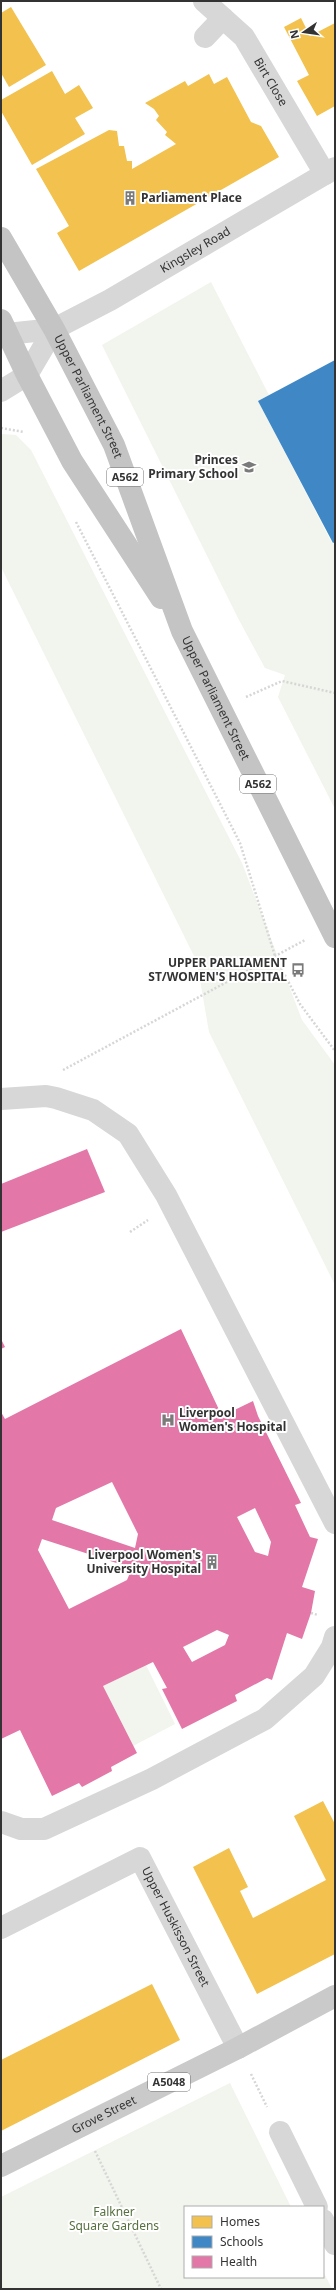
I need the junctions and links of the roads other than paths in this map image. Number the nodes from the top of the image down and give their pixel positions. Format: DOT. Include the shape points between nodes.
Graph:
graph roads {
  1 [pos="204,1"];
  2 [pos="223,18"];
  3 [pos="205,36"];
  4 [pos="330,171"];
  5 [pos="1,238"];
  6 [pos="54,329"];
  7 [pos="3,330"];
  8 [pos="27,375"];
  9 [pos="1,391"];
  10 [pos="182,631"];
  11 [pos="332,932"];
  12 [pos="1,1098"];
  13 [pos="335,1523"];
  14 [pos="335,1637"];
  15 [pos="1,1822"];
  16 [pos="1,1928"];
  17 [pos="335,1996"];
  18 [pos="238,2048"];
  19 [pos="280,2132"];
  20 [pos="1,2166"];
  21 [pos="317,2206"];
  22 [pos="324,2222"];
  23 [pos="335,2244"];
  1 -- 2 [label="street, Birt Close"];
  2 -- 3 [label="street"];
  2 -- 4 [label="street, Birt Close" via="244,37"];
  4 -- 6 [label="street, Kingsley Road" via="110,300"];
  5 -- 6 [label="highway, Upper Parliament Street / A562"];
  6 -- 7 [label="street"];
  6 -- 8 [label="street"];
  6 -- 10 [label="highway, Upper Parliament Street / A562" via="114,446"];
  7 -- 8 [label="highway, Upper Parliament Street / A562"];
  8 -- 9 [label="street"];
  8 -- 10 [label="highway, Upper Parliament Street / A562" via="72,461"];
  10 -- 11 [label="highway, Upper Parliament Street / A562"];
  12 -- 13 [label="street" via="56,1098 93,1110 128,1134 166,1195"];
  14 -- 15 [label="street" via="332,1647 314,1676 265,1719 152,1779 44,1829 22,1829"];
  16 -- 18 [label="street, Upper Huskisson Street" via="140,1858"];
  17 -- 18 [label="main road, Grove Street / A5048"];
  18 -- 20 [label="main road, Grove Street / A5048"];
  19 -- 21 [label="street"];
  22 -- 23 [label="street"];
}
